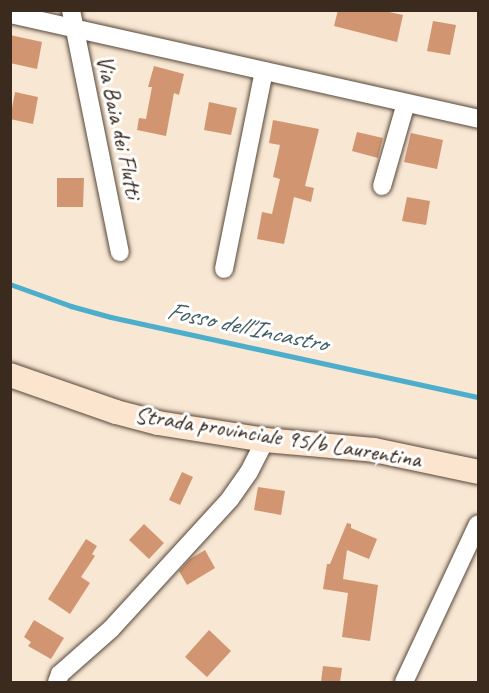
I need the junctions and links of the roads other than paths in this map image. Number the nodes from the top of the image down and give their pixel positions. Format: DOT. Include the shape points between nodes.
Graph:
graph roads {
  1 [pos="70,10"];
  2 [pos="10,14"];
  3 [pos="74,29"];
  4 [pos="264,71"];
  5 [pos="406,103"];
  6 [pos="478,119"];
  7 [pos="382,186"];
  8 [pos="120,252"];
  9 [pos="224,268"];
  10 [pos="10,375"];
  11 [pos="265,440"];
  12 [pos="478,472"];
  13 [pos="478,524"];
  14 [pos="57,682"];
  15 [pos="404,682"];
  1 -- 3 [label="street, Via Baia dei Flutti"];
  2 -- 3 [label="street"];
  3 -- 4 [label="street"];
  3 -- 8 [label="street, Via Baia dei Flutti"];
  4 -- 5 [label="street"];
  4 -- 9 [label="street"];
  5 -- 6 [label="street"];
  5 -- 7 [label="street"];
  10 -- 11 [label="main road, Strada provinciale 95/b Laurentina" via="134,417"];
  11 -- 12 [label="main road, Strada provinciale 95/b Laurentina" via="374,450"];
  11 -- 14 [label="street" via="230,499 111,629 60,674"];
  13 -- 15 [label="street"];
}
